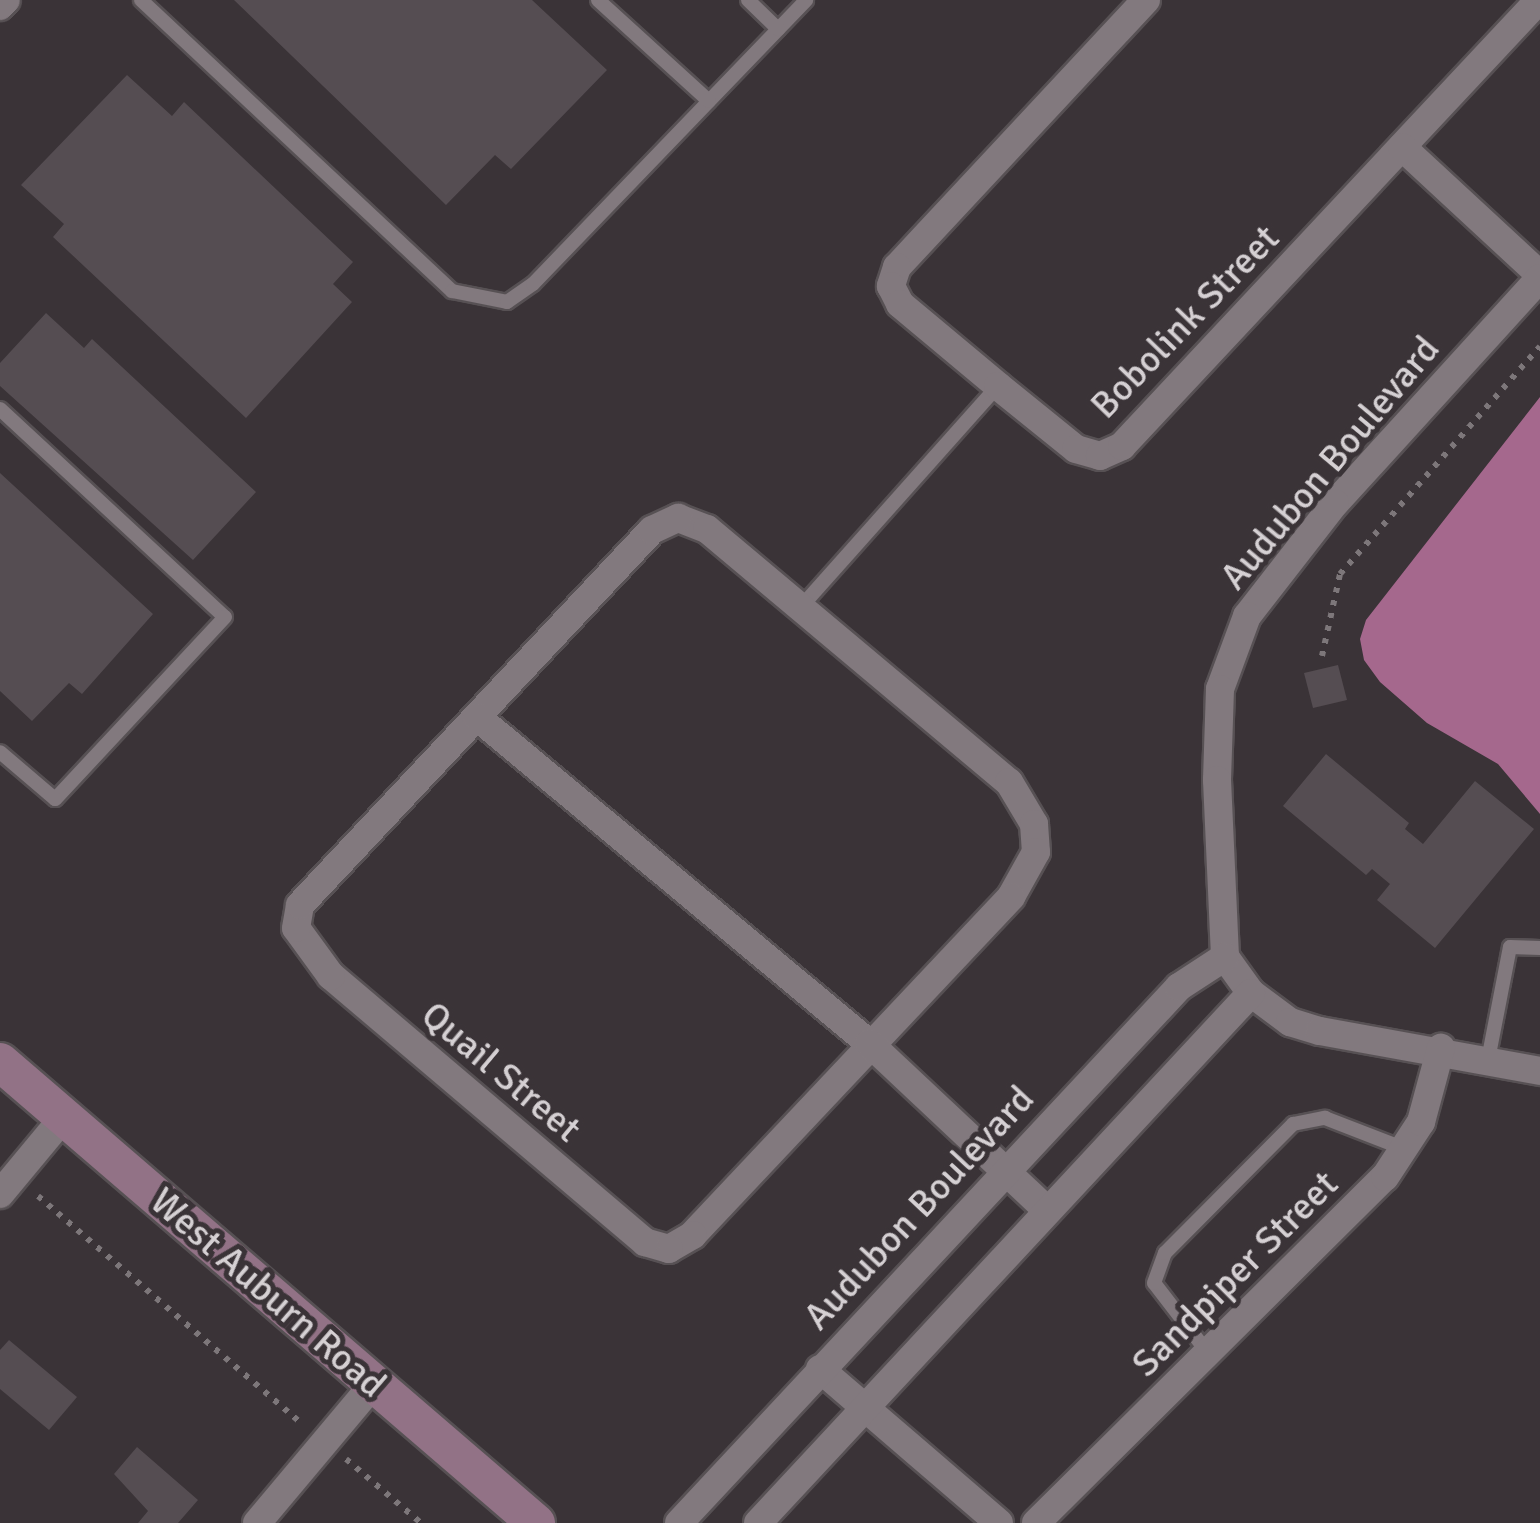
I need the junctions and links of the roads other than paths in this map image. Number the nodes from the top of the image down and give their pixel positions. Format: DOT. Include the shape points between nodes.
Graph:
graph roads {
  1 [pos="6,0"];
  2 [pos="141,0"];
  3 [pos="598,0"];
  4 [pos="748,0"];
  5 [pos="806,0"];
  6 [pos="1146,0"];
  7 [pos="1538,0"];
  8 [pos="0,6"];
  9 [pos="778,29"];
  10 [pos="709,101"];
  11 [pos="1402,148"];
  12 [pos="1540,276"];
  13 [pos="998,386"];
  14 [pos="0,408"];
  15 [pos="800,608"];
  16 [pos="477,716"];
  17 [pos="0,752"];
  18 [pos="1540,948"];
  19 [pos="1225,957"];
  20 [pos="1250,993"];
  21 [pos="869,1043"];
  22 [pos="1441,1048"];
  23 [pos="1488,1060"];
  24 [pos="0,1062"];
  25 [pos="1540,1071"];
  26 [pos="64,1116"];
  27 [pos="1406,1150"];
  28 [pos="1005,1170"];
  29 [pos="0,1194"];
  30 [pos="1048,1211"];
  31 [pos="1208,1354"];
  32 [pos="820,1369"];
  33 [pos="373,1384"];
  34 [pos="866,1407"];
  35 [pos="256,1523"];
  36 [pos="536,1523"];
  37 [pos="679,1523"];
  38 [pos="758,1523"];
  39 [pos="999,1523"];
  40 [pos="1036,1523"];
  1 -- 8 [label="street"];
  2 -- 10 [label="lane" via="452,292 507,302 533,284"];
  3 -- 10 [label="lane"];
  4 -- 9 [label="lane"];
  5 -- 9 [label="lane"];
  6 -- 13 [label="street, Bobolink Street" via="897,267 891,286 900,304"];
  7 -- 11 [label="street, Bobolink Street"];
  9 -- 10 [label="lane"];
  11 -- 12 [label="street"];
  11 -- 13 [label="street, Bobolink Street" via="1112,453 1076,449"];
  12 -- 19 [label="street, Audubon Boulevard" via="1335,502 1269,582 1230,650 1216,749"];
  13 -- 15 [label="lane"];
  14 -- 17 [label="lane" via="225,616 55,800"];
  15 -- 16 [label="street, Quail Street" via="707,529 678,518 652,530"];
  15 -- 21 [label="street, Quail Street" via="1008,782 1034,824 1036,852 1011,898"];
  16 -- 21 [label="street"];
  16 -- 21 [label="street, Quail Street" via="300,905 296,928 331,976 645,1242 669,1249 693,1235"];
  18 -- 23 [label="lane" via="1510,947"];
  19 -- 20 [label="street"];
  19 -- 28 [label="street, Audubon Boulevard" via="1179,987"];
  20 -- 22 [label="street" via="1290,1022 1320,1031"];
  20 -- 30 [label="street"];
  21 -- 28 [label="street"];
  22 -- 23 [label="street"];
  22 -- 27 [label="street, Sandpiper Street" via="1421,1122"];
  23 -- 25 [label="street"];
  24 -- 26 [label="main road, West Auburn Road"];
  26 -- 29 [label="street"];
  26 -- 33 [label="main road, West Auburn Road"];
  27 -- 31 [label="street, Sandpiper Street"];
  27 -- 31 [label="lane" via="1325,1118 1293,1124 1165,1253 1154,1283"];
  28 -- 30 [label="street"];
  28 -- 32 [label="street, Audubon Boulevard"];
  30 -- 34 [label="street"];
  31 -- 40 [label="street, Sandpiper Street"];
  32 -- 34 [label="street"];
  32 -- 37 [label="street, Audubon Boulevard"];
  33 -- 35 [label="street"];
  33 -- 36 [label="main road, West Auburn Road"];
  34 -- 38 [label="street"];
  34 -- 39 [label="street"];
}
